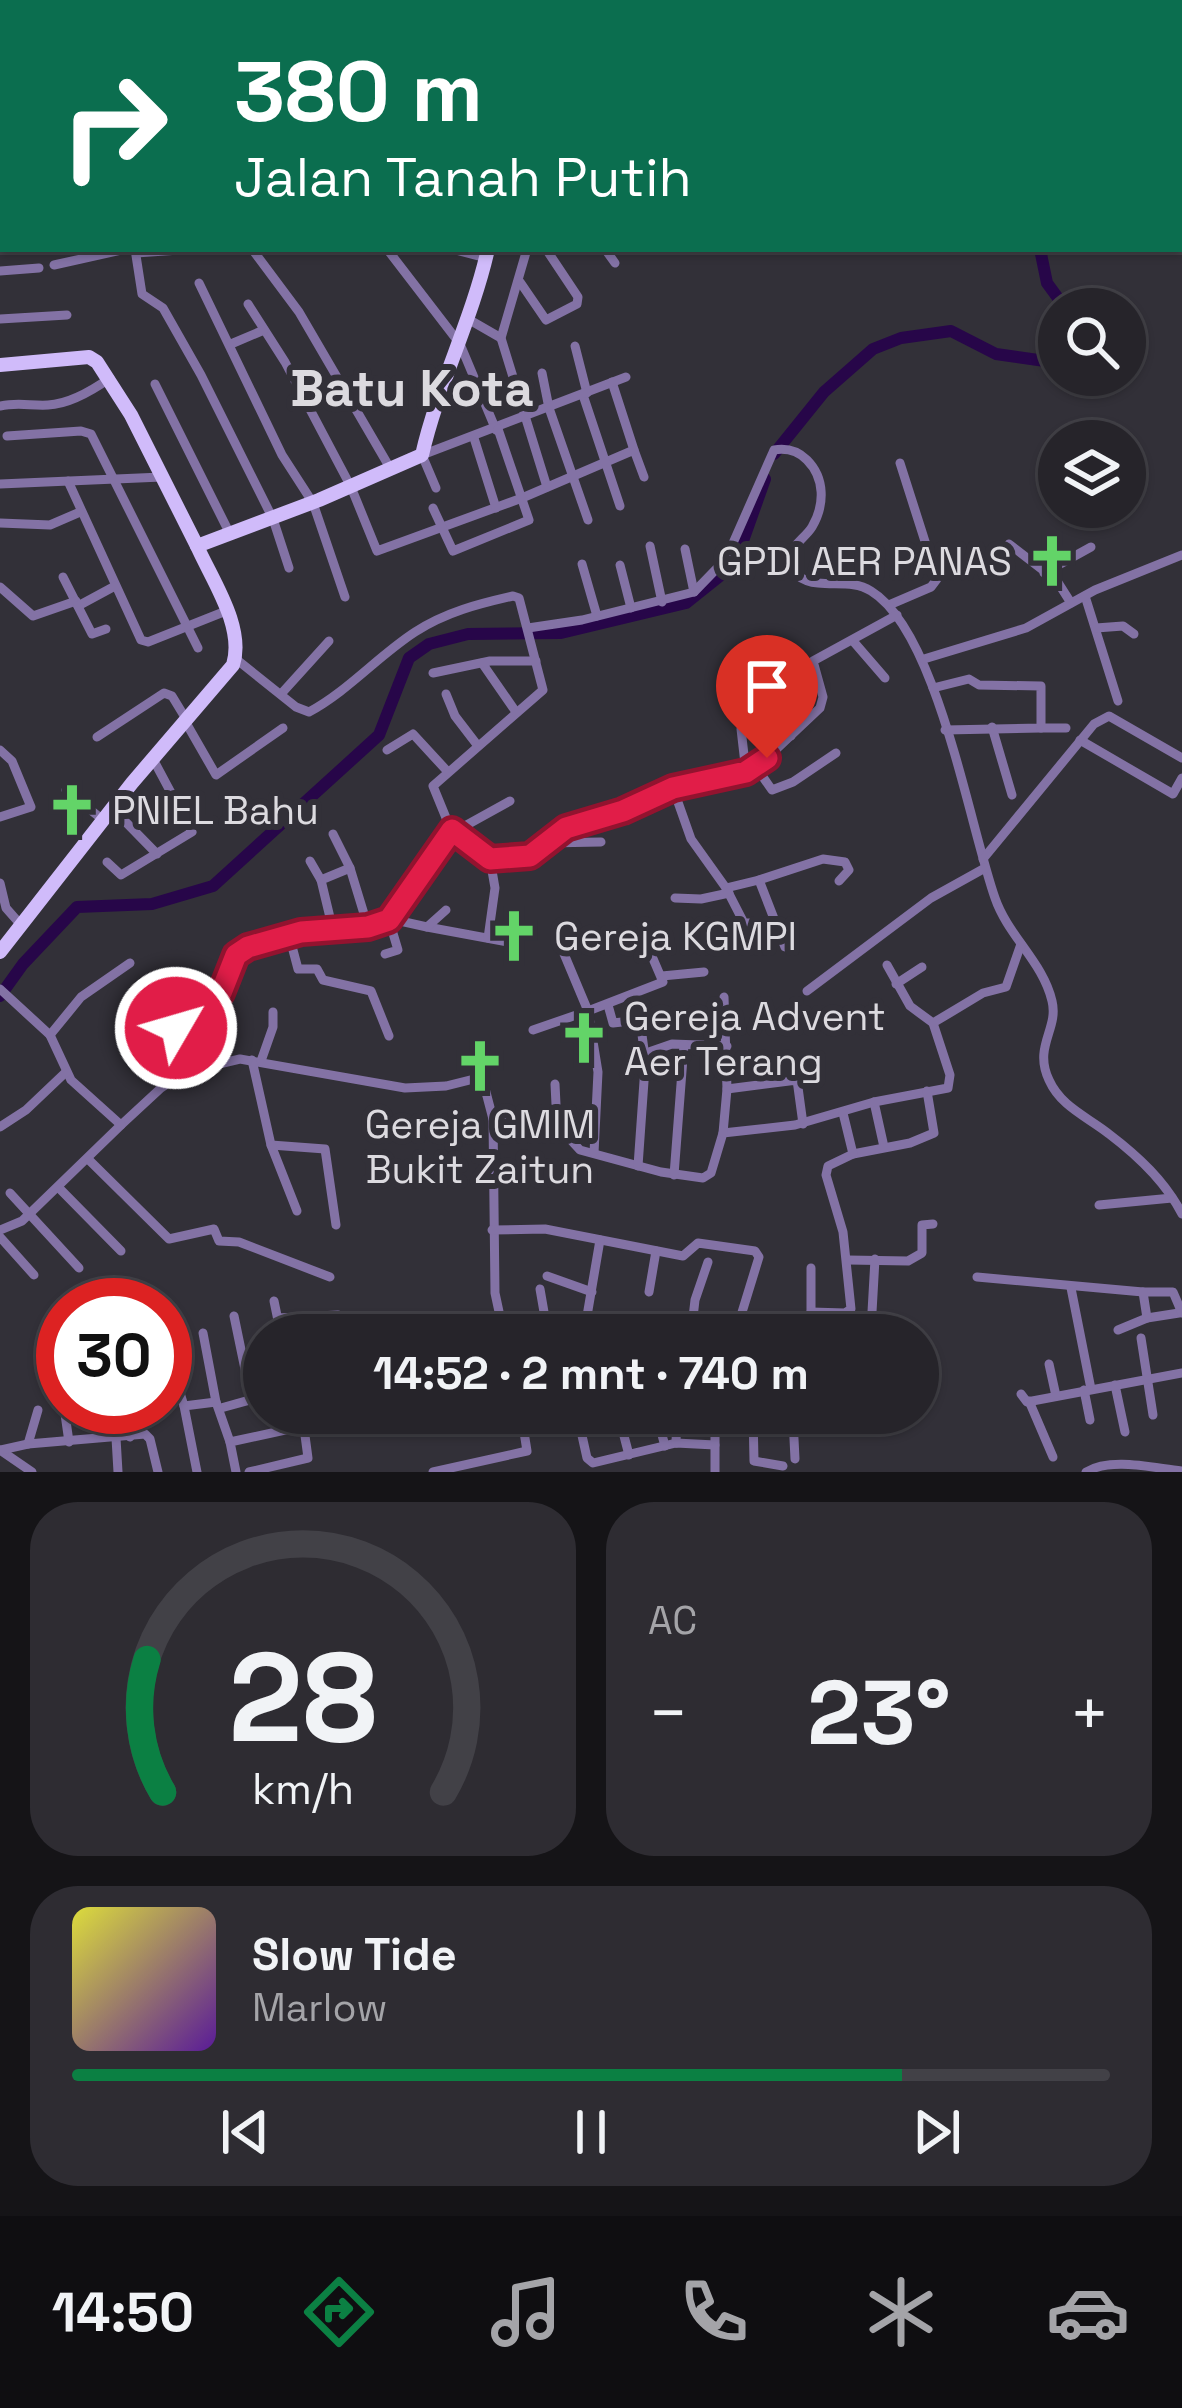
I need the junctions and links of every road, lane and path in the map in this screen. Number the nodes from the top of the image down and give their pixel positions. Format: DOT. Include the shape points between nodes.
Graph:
graph roads {
  1 [pos="132,252"];
  2 [pos="254,252"];
  3 [pos="389,252"];
  4 [pos="526,252"];
  5 [pos="548,252"];
  6 [pos="606,252"];
  7 [pos="91,253"];
  8 [pos="487,253"];
  9 [pos="614,263"];
  10 [pos="54,265"];
  11 [pos="39,268"];
  12 [pos="0,272"];
  13 [pos="520,282"];
  14 [pos="200,283"];
  15 [pos="248,304"];
  16 [pos="67,315"];
  17 [pos="0,319"];
  18 [pos="468,319"];
  19 [pos="264,330"];
  20 [pos="501,338"];
  21 [pos="231,344"];
  22 [pos="460,344"];
  23 [pos="575,346"];
  24 [pos="0,364"];
  25 [pos="542,373"];
  26 [pos="626,377"];
  27 [pos="110,378"];
  28 [pos="612,382"];
  29 [pos="155,384"];
  30 [pos="585,394"];
  31 [pos="0,406"];
  32 [pos="549,408"];
  33 [pos="526,418"];
  34 [pos="497,429"];
  35 [pos="7,436"];
  36 [pos="474,438"];
  37 [pos="634,450"];
  38 [pos="422,455"];
  39 [pos="604,464"];
  40 [pos="900,464"];
  41 [pos="390,468"];
  42 [pos="162,477"];
  43 [pos="573,477"];
  44 [pos="644,477"];
  45 [pos="116,480"];
  46 [pos="68,481"];
  47 [pos="0,484"];
  48 [pos="351,487"];
  49 [pos="436,488"];
  50 [pos="548,488"];
  51 [pos="522,498"];
  52 [pos="313,502"];
  53 [pos="620,506"];
  54 [pos="434,508"];
  55 [pos="496,508"];
  56 [pos="80,512"];
  57 [pos="273,518"];
  58 [pos="588,520"];
  59 [pos="0,523"];
  60 [pos="442,527"];
  61 [pos="230,534"];
  62 [pos="1009,544"];
  63 [pos="197,546"];
  64 [pos="650,546"];
  65 [pos="1091,547"];
  66 [pos="685,549"];
  67 [pos="1182,555"];
  68 [pos="582,564"];
  69 [pos="620,565"];
  70 [pos="289,568"];
  71 [pos="1044,573"];
  72 [pos="63,577"];
  73 [pos="115,586"];
  74 [pos="0,587"];
  75 [pos="694,592"];
  76 [pos="1085,596"];
  77 [pos="345,597"];
  78 [pos="662,602"];
  79 [pos="77,603"];
  80 [pos="1071,603"];
  81 [pos="890,605"];
  82 [pos="631,608"];
  83 [pos="226,611"];
  84 [pos="898,615"];
  85 [pos="597,616"];
  86 [pos="188,628"];
  87 [pos="1096,628"];
  88 [pos="106,629"];
  89 [pos="529,634"];
  90 [pos="1134,634"];
  91 [pos="328,640"];
  92 [pos="853,641"];
  93 [pos="198,648"];
  94 [pos="236,659"];
  95 [pos="924,659"];
  96 [pos="536,661"];
  97 [pos="482,663"];
  98 [pos="433,673"];
  99 [pos="984,674"];
  100 [pos="885,678"];
  101 [pos="968,679"];
  102 [pos="933,688"];
  103 [pos="771,690"];
  104 [pos="281,694"];
  105 [pos="446,694"];
  106 [pos="1118,701"];
  107 [pos="516,712"];
  108 [pos="185,720"];
  109 [pos="992,727"];
  110 [pos="283,728"];
  111 [pos="1041,728"];
  112 [pos="1066,728"];
  113 [pos="741,730"];
  114 [pos="945,730"];
  115 [pos="791,736"];
  116 [pos="97,737"];
  117 [pos="1080,740"];
  118 [pos="478,746"];
  119 [pos="0,750"];
  120 [pos="387,750"];
  121 [pos="836,753"];
  122 [pos="153,758"];
  123 [pos="1182,758"];
  124 [pos="751,769"];
  125 [pos="448,772"];
  126 [pos="1182,778"];
  127 [pos="673,788"];
  128 [pos="66,790"];
  129 [pos="1012,795"];
  130 [pos="511,801"];
  131 [pos="107,814"];
  132 [pos="0,817"];
  133 [pos="453,831"];
  134 [pos="333,834"];
  135 [pos="546,842"];
  136 [pos="601,842"];
  137 [pos="158,854"];
  138 [pos="490,859"];
  139 [pos="310,861"];
  140 [pos="107,862"];
  141 [pos="984,863"];
  142 [pos="350,868"];
  143 [pos="321,880"];
  144 [pos="759,880"];
  145 [pos="838,880"];
  146 [pos="0,883"];
  147 [pos="727,890"];
  148 [pos="675,898"];
  149 [pos="737,908"];
  150 [pos="446,910"];
  151 [pos="390,920"];
  152 [pos="770,923"];
  153 [pos="22,926"];
  154 [pos="368,927"];
  155 [pos="427,927"];
  156 [pos="738,928"];
  157 [pos="333,930"];
  158 [pos="289,935"];
  159 [pos="488,938"];
  160 [pos="508,942"];
  161 [pos="1021,944"];
  162 [pos="785,946"];
  163 [pos="648,947"];
  164 [pos="562,949"];
  165 [pos="0,952"];
  166 [pos="385,954"];
  167 [pos="130,963"];
  168 [pos="887,965"];
  169 [pos="922,967"];
  170 [pos="704,972"];
  171 [pos="662,976"];
  172 [pos="896,984"];
  173 [pos="0,989"];
  174 [pos="807,991"];
  175 [pos="724,997"];
  176 [pos="608,1005"];
  177 [pos="588,1011"];
  178 [pos="273,1012"];
  179 [pos="934,1023"];
  180 [pos="533,1030"];
  181 [pos="50,1035"];
  182 [pos="389,1036"];
  183 [pos="684,1045"];
  184 [pos="727,1046"];
  185 [pos="645,1058"];
  186 [pos="256,1060"];
  187 [pos="66,1072"];
  188 [pos="185,1072"];
  189 [pos="555,1084"];
  190 [pos="727,1088"];
  191 [pos="927,1091"];
  192 [pos="874,1102"];
  193 [pos="843,1113"];
  194 [pos="493,1119"];
  195 [pos="802,1124"];
  196 [pos="121,1125"];
  197 [pos="556,1125"];
  198 [pos="0,1127"];
  199 [pos="723,1133"];
  200 [pos="271,1145"];
  201 [pos="884,1147"];
  202 [pos="594,1154"];
  203 [pos="853,1154"];
  204 [pos="88,1160"];
  205 [pos="638,1166"];
  206 [pos="674,1175"];
  207 [pos="59,1188"];
  208 [pos="10,1193"];
  209 [pos="1100,1205"];
  210 [pos="1179,1206"];
  211 [pos="297,1211"];
  212 [pos="28,1215"];
  213 [pos="933,1224"];
  214 [pos="336,1225"];
  215 [pos="492,1230"];
  216 [pos="0,1233"];
  217 [pos="600,1240"];
  218 [pos="121,1251"];
  219 [pos="656,1251"];
  220 [pos="875,1259"];
  221 [pos="848,1260"];
  222 [pos="709,1262"];
  223 [pos="79,1268"];
  224 [pos="811,1268"];
  225 [pos="34,1275"];
  226 [pos="547,1276"];
  227 [pos="330,1277"];
  228 [pos="977,1277"];
  229 [pos="1071,1288"];
  230 [pos="540,1289"];
  231 [pos="592,1292"];
  232 [pos="649,1292"];
  233 [pos="1143,1292"];
  234 [pos="274,1300"];
  235 [pos="811,1312"];
  236 [pos="872,1312"];
  237 [pos="1180,1313"];
  238 [pos="277,1314"];
  239 [pos="500,1314"];
  240 [pos="544,1314"];
  241 [pos="587,1314"];
  242 [pos="693,1314"];
  243 [pos="742,1314"];
  244 [pos="234,1316"];
  245 [pos="1147,1318"];
  246 [pos="1118,1330"];
  247 [pos="203,1333"];
  248 [pos="1141,1338"];
  249 [pos="243,1360"];
  250 [pos="1049,1364"];
  251 [pos="1182,1374"];
  252 [pos="1148,1379"];
  253 [pos="1115,1384"];
  254 [pos="1088,1389"];
  255 [pos="1055,1396"];
  256 [pos="243,1400"];
  257 [pos="219,1405"];
  258 [pos="192,1406"];
  259 [pos="1153,1415"];
  260 [pos="36,1417"];
  261 [pos="1090,1420"];
  262 [pos="1124,1432"];
  263 [pos="68,1434"];
  264 [pos="129,1434"];
  265 [pos="190,1434"];
  266 [pos="254,1434"];
  267 [pos="305,1434"];
  268 [pos="524,1434"];
  269 [pos="582,1434"];
  270 [pos="624,1434"];
  271 [pos="665,1434"];
  272 [pos="672,1434"];
  273 [pos="715,1434"];
  274 [pos="754,1434"];
  275 [pos="794,1434"];
  276 [pos="130,1437"];
  277 [pos="116,1438"];
  278 [pos="69,1442"];
  279 [pos="230,1442"];
  280 [pos="28,1444"];
  281 [pos="670,1444"];
  282 [pos="715,1445"];
  283 [pos="1,1446"];
  284 [pos="629,1455"];
  285 [pos="1053,1457"];
  286 [pos="795,1459"];
  287 [pos="783,1466"];
  288 [pos="1182,1471"];
  289 [pos="32,1472"];
  290 [pos="118,1472"];
  291 [pos="158,1472"];
  292 [pos="197,1472"];
  293 [pos="236,1472"];
  294 [pos="249,1472"];
  295 [pos="433,1472"];
  296 [pos="716,1472"];
  297 [pos="1086,1472"];
  1 -- 57 [label="street" via="142,294 163,308"];
  2 -- 41 [label="street"];
  3 -- 22 [label="street"];
  4 -- 13 [label="street"];
  5 -- 13 [label="street" via="577,304 546,320"];
  6 -- 9 [label="street"];
  7 -- 10 [label="street"];
  8 -- 18 [label="main road"];
  11 -- 12 [label="street"];
  13 -- 20 [label="street"];
  14 -- 21 [label="street"];
  15 -- 19 [label="street"];
  16 -- 17 [label="street"];
  18 -- 20 [label="street"];
  18 -- 22 [label="main road"];
  19 -- 21 [label="street"];
  19 -- 48 [label="street"];
  20 -- 33 [label="street"];
  21 -- 52 [label="street"];
  22 -- 34 [label="street"];
  22 -- 38 [label="main road"];
  23 -- 30 [label="street"];
  24 -- 27 [label="main road" via="90,357"];
  25 -- 32 [label="street"];
  26 -- 28 [label="street"];
  27 -- 31 [label="street" via="57,404"];
  27 -- 42 [label="main road"];
  28 -- 30 [label="street"];
  28 -- 37 [label="street"];
  29 -- 61 [label="street"];
  30 -- 32 [label="street"];
  30 -- 39 [label="street"];
  32 -- 33 [label="street"];
  32 -- 43 [label="street"];
  33 -- 34 [label="street"];
  33 -- 50 [label="street"];
  34 -- 36 [label="street"];
  34 -- 51 [label="street"];
  35 -- 45 [label="street" via="86,431"];
  36 -- 38 [label="street"];
  36 -- 55 [label="street"];
  37 -- 39 [label="street"];
  37 -- 44 [label="street"];
  38 -- 41 [label="main road"];
  38 -- 49 [label="street"];
  39 -- 43 [label="street"];
  39 -- 53 [label="street"];
  40 -- 81 [label="street" via="937,579"];
  41 -- 48 [label="main road"];
  42 -- 45 [label="street"];
  42 -- 63 [label="main road"];
  43 -- 50 [label="street"];
  43 -- 58 [label="street"];
  45 -- 46 [label="street"];
  45 -- 86 [label="street"];
  46 -- 47 [label="street"];
  46 -- 56 [label="street"];
  48 -- 52 [label="main road"];
  48 -- 60 [label="street" via="377,551"];
  50 -- 51 [label="street"];
  51 -- 55 [label="street"];
  51 -- 60 [label="street" via="530,520 456,550"];
  52 -- 57 [label="main road"];
  52 -- 77 [label="street"];
  54 -- 60 [label="street"];
  55 -- 60 [label="street"];
  56 -- 59 [label="street" via="50,525"];
  56 -- 73 [label="street"];
  57 -- 61 [label="main road"];
  57 -- 70 [label="street"];
  61 -- 63 [label="main road"];
  62 -- 71 [label="street"];
  63 -- 83 [label="main road"];
  64 -- 78 [label="street"];
  65 -- 71 [label="street"];
  66 -- 75 [label="street"];
  67 -- 76 [label="street"];
  68 -- 85 [label="street"];
  69 -- 82 [label="street"];
  71 -- 80 [label="street"];
  72 -- 79 [label="street"];
  73 -- 79 [label="street"];
  73 -- 86 [label="street" via="140,640"];
  74 -- 79 [label="street" via="33,616"];
  75 -- 78 [label="street"];
  75 -- 81 [label="street" via="726,560 778,448 795,451 821,491 790,566 800,578 860,585"];
  76 -- 80 [label="street"];
  76 -- 87 [label="street"];
  78 -- 82 [label="street"];
  79 -- 88 [label="street" via="92,634"];
  80 -- 95 [label="street" via="1026,628"];
  81 -- 84 [label="street"];
  82 -- 85 [label="street"];
  83 -- 86 [label="street"];
  83 -- 94 [label="main road"];
  84 -- 92 [label="street"];
  84 -- 95 [label="street"];
  85 -- 89 [label="street"];
  86 -- 93 [label="street"];
  87 -- 90 [label="street" via="1123,626"];
  87 -- 106 [label="street"];
  89 -- 96 [label="street"];
  89 -- 104 [label="street" via="516,597 473,605 412,634 312,712"];
  91 -- 104 [label="street"];
  92 -- 100 [label="street"];
  92 -- 115 [label="street" via="813,661 823,703"];
  94 -- 104 [label="street"];
  94 -- 108 [label="main road"];
  95 -- 102 [label="street"];
  96 -- 97 [label="street"];
  96 -- 107 [label="street" via="543,690"];
  97 -- 98 [label="street"];
  97 -- 107 [label="street"];
  99 -- 101 [label="street"];
  101 -- 102 [label="street"];
  101 -- 111 [label="street" via="1041,686"];
  102 -- 114 [label="street"];
  103 -- 115 [label="street"];
  105 -- 118 [label="street"];
  107 -- 118 [label="street"];
  108 -- 110 [label="street" via="216,775"];
  108 -- 116 [label="street" via="164,693"];
  108 -- 122 [label="main road"];
  109 -- 111 [label="street"];
  109 -- 114 [label="street"];
  109 -- 129 [label="street"];
  111 -- 112 [label="street"];
  113 -- 124 [label="street"];
  114 -- 141 [label="street"];
  115 -- 124 [label="street"];
  117 -- 123 [label="street" via="1109,716"];
  117 -- 126 [label="street" via="1173,794"];
  117 -- 141 [label="street"];
  118 -- 125 [label="street"];
  119 -- 132 [label="street" via="31,808"];
  120 -- 125 [label="street" via="413,734"];
  121 -- 124 [label="street" via="772,790"];
  122 -- 131 [label="main road"];
  122 -- 137 [label="street" via="193,830"];
  124 -- 127 [label="street"];
  125 -- 133 [label="street" via="433,789"];
  127 -- 135 [label="street"];
  127 -- 147 [label="street" via="691,839"];
  128 -- 131 [label="street"];
  130 -- 133 [label="street"];
  131 -- 137 [label="street"];
  131 -- 153 [label="main road"];
  133 -- 138 [label="street"];
  133 -- 151 [label="street"];
  134 -- 142 [label="street"];
  135 -- 136 [label="street"];
  135 -- 138 [label="street" via="530,856"];
  137 -- 140 [label="street" via="121,875"];
  138 -- 159 [label="street"];
  139 -- 143 [label="street"];
  141 -- 161 [label="street"];
  141 -- 174 [label="street"];
  142 -- 143 [label="street"];
  142 -- 154 [label="street"];
  143 -- 157 [label="street"];
  144 -- 145 [label="street" via="823,859 845,862 849,870"];
  144 -- 147 [label="street"];
  144 -- 162 [label="street"];
  146 -- 153 [label="street" via="6,908"];
  147 -- 148 [label="street"];
  147 -- 149 [label="street"];
  149 -- 152 [label="street" via="744,923"];
  149 -- 156 [label="street"];
  150 -- 155 [label="street"];
  151 -- 154 [label="street"];
  151 -- 155 [label="street"];
  151 -- 166 [label="street" via="398,950"];
  153 -- 165 [label="main road"];
  154 -- 157 [label="street"];
  155 -- 159 [label="street"];
  157 -- 158 [label="street"];
  158 -- 182 [label="street" via="298,969 371,991"];
  158 -- 188 [label="street" via="236,955 221,993 179,1019"];
  159 -- 160 [label="street"];
  161 -- 179 [label="street" via="1006,987"];
  161 -- 210 [label="street" via="1053,1005 1042,1054 1054,1091 1138,1158"];
  163 -- 171 [label="street"];
  164 -- 177 [label="street"];
  167 -- 181 [label="street" via="81,997"];
  168 -- 172 [label="street"];
  169 -- 172 [label="street"];
  170 -- 171 [label="street"];
  171 -- 176 [label="street" via="661,985"];
  172 -- 179 [label="street"];
  173 -- 181 [label="street"];
  175 -- 184 [label="street"];
  176 -- 177 [label="street"];
  176 -- 185 [label="street" via="613,1023 640,1019"];
  177 -- 180 [label="street"];
  177 -- 202 [label="street" via="598,1072"];
  178 -- 186 [label="street"];
  179 -- 191 [label="street" via="952,1083"];
  181 -- 187 [label="street"];
  183 -- 184 [label="street"];
  183 -- 185 [label="street" via="655,1048"];
  183 -- 206 [label="street"];
  184 -- 190 [label="street"];
  185 -- 205 [label="street"];
  186 -- 188 [label="street"];
  186 -- 194 [label="street" via="404,1088 480,1076"];
  186 -- 200 [label="street"];
  187 -- 196 [label="street"];
  187 -- 198 [label="street"];
  188 -- 196 [label="street"];
  189 -- 197 [label="street"];
  190 -- 195 [label="street" via="797,1080"];
  190 -- 199 [label="street"];
  191 -- 192 [label="street"];
  191 -- 201 [label="street" via="934,1132"];
  192 -- 193 [label="street"];
  192 -- 201 [label="street"];
  193 -- 195 [label="street"];
  193 -- 203 [label="street"];
  194 -- 197 [label="street"];
  194 -- 215 [label="street"];
  195 -- 199 [label="street"];
  196 -- 204 [label="street"];
  197 -- 202 [label="street"];
  199 -- 206 [label="street" via="706,1177"];
  200 -- 211 [label="street"];
  200 -- 214 [label="street" via="325,1149"];
  201 -- 203 [label="street"];
  202 -- 205 [label="street"];
  203 -- 221 [label="street" via="826,1170"];
  204 -- 207 [label="street"];
  204 -- 227 [label="street" via="164,1235 175,1240 214,1229 219,1241"];
  205 -- 206 [label="street"];
  207 -- 212 [label="street"];
  207 -- 218 [label="street"];
  208 -- 212 [label="street"];
  209 -- 210 [label="street"];
  212 -- 216 [label="street"];
  212 -- 223 [label="street"];
  213 -- 220 [label="street" via="922,1225 917,1258"];
  215 -- 217 [label="street" via="545,1228"];
  215 -- 239 [label="street"];
  216 -- 225 [label="street"];
  217 -- 219 [label="street"];
  217 -- 231 [label="street"];
  219 -- 232 [label="street"];
  219 -- 243 [label="street" via="685,1256 698,1243 758,1252"];
  220 -- 221 [label="street"];
  220 -- 236 [label="street"];
  221 -- 235 [label="street" via="849,1312"];
  222 -- 242 [label="street"];
  224 -- 235 [label="street"];
  226 -- 231 [label="street"];
  228 -- 229 [label="street"];
  229 -- 233 [label="street"];
  229 -- 254 [label="street"];
  230 -- 240 [label="street"];
  231 -- 241 [label="street"];
  233 -- 237 [label="street" via="1173,1292"];
  233 -- 245 [label="street"];
  234 -- 238 [label="street"];
  237 -- 245 [label="street"];
  244 -- 249 [label="street"];
  245 -- 246 [label="street"];
  247 -- 257 [label="street"];
  248 -- 252 [label="street"];
  250 -- 255 [label="street"];
  251 -- 252 [label="street"];
  252 -- 253 [label="street"];
  252 -- 259 [label="street"];
  253 -- 254 [label="street"];
  253 -- 262 [label="street"];
  254 -- 255 [label="street"];
  254 -- 261 [label="street"];
  255 -- 285 [label="street" via="1025,1398"];
  256 -- 257 [label="street"];
  257 -- 258 [label="street"];
  257 -- 279 [label="street"];
  260 -- 280 [label="street"];
  263 -- 278 [label="street"];
  264 -- 276 [label="street"];
  265 -- 292 [label="street"];
  266 -- 279 [label="street"];
  267 -- 294 [label="street" via="308,1458"];
  268 -- 295 [label="street" via="527,1451"];
  269 -- 284 [label="street" via="589,1461"];
  270 -- 284 [label="street"];
  271 -- 281 [label="street"];
  272 -- 281 [label="street"];
  273 -- 282 [label="street"];
  274 -- 287 [label="street" via="755,1464"];
  275 -- 286 [label="street"];
  276 -- 277 [label="street"];
  276 -- 291 [label="street" via="149,1436"];
  277 -- 278 [label="street"];
  277 -- 290 [label="street"];
  278 -- 280 [label="street"];
  279 -- 293 [label="street"];
  280 -- 283 [label="street"];
  281 -- 282 [label="street"];
  281 -- 284 [label="street"];
  282 -- 296 [label="street"];
  283 -- 289 [label="street"];
  288 -- 297 [label="street"];
}
